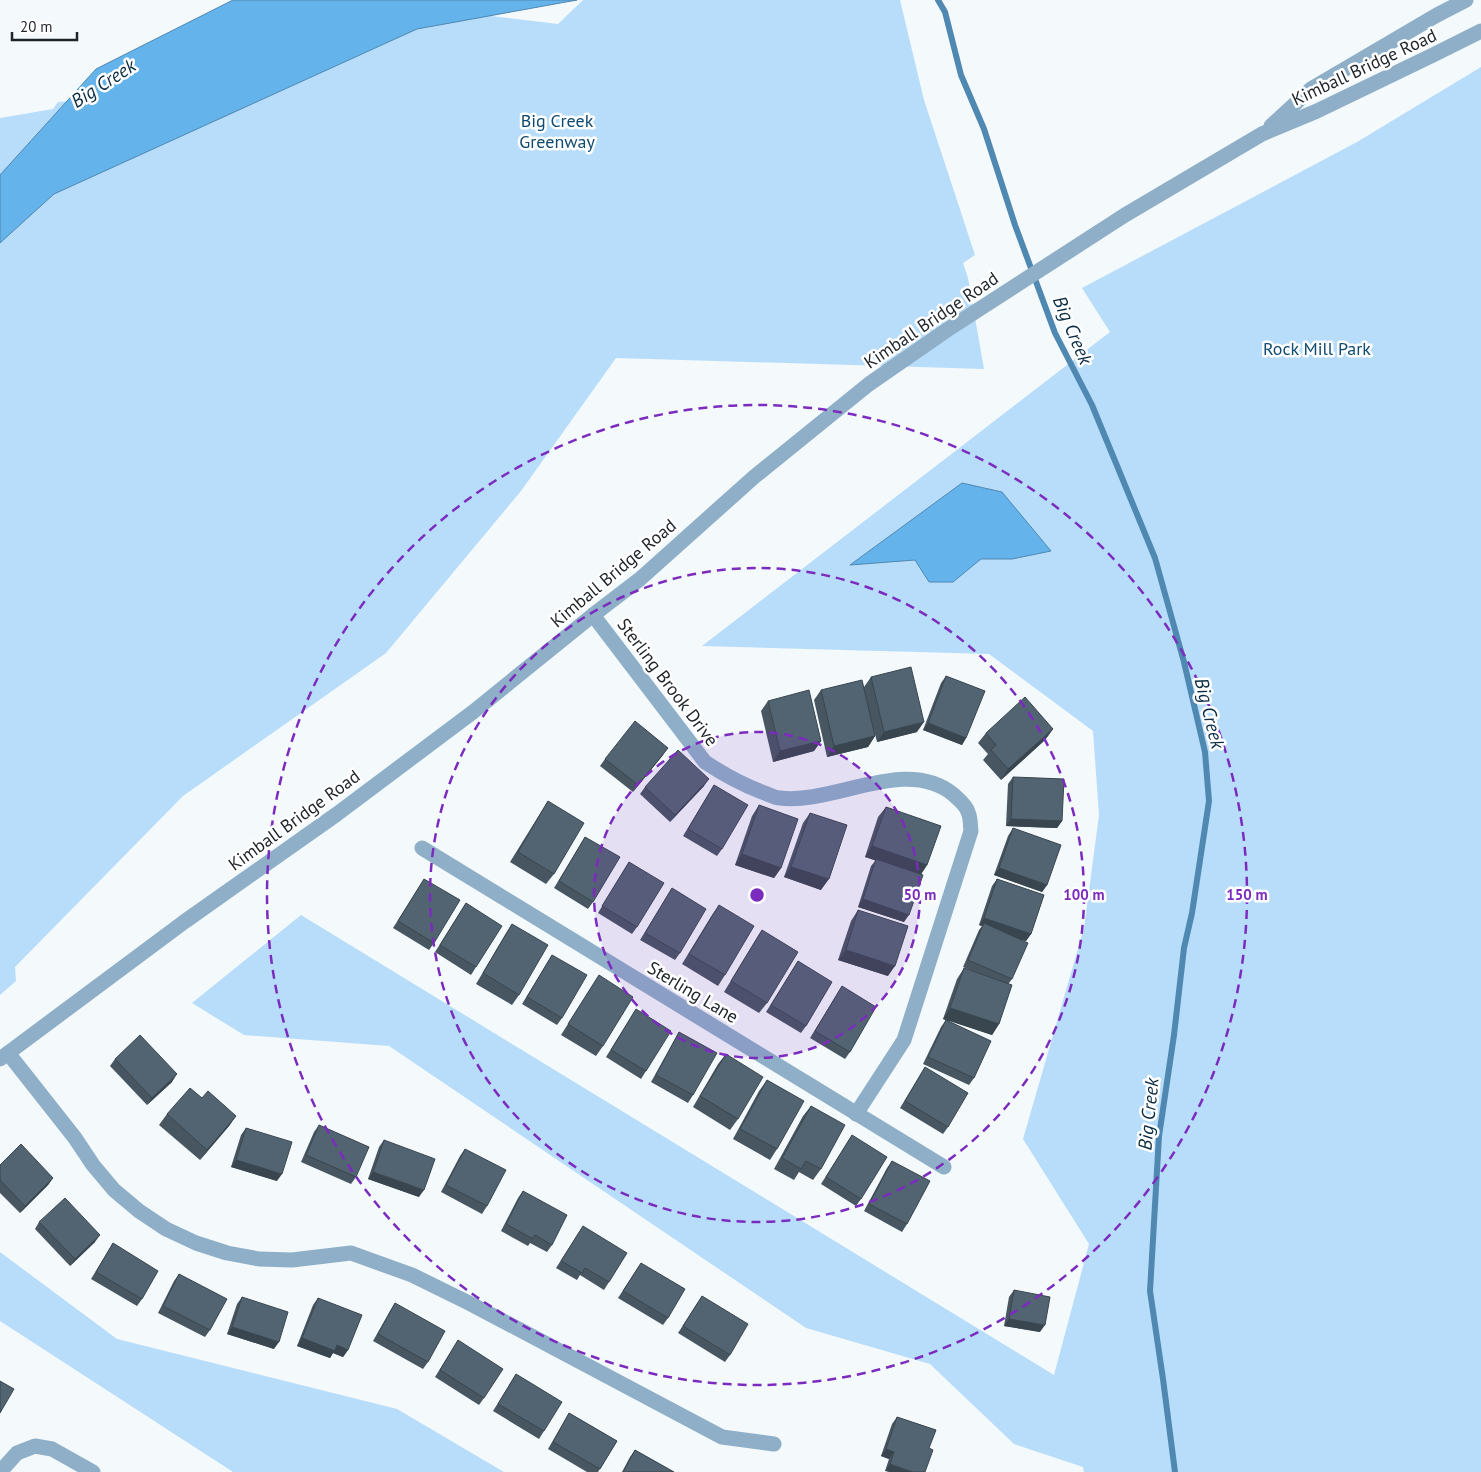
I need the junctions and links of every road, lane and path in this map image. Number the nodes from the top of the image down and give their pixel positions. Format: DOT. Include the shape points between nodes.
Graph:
graph roads {
  1 [pos="1466,0"];
  2 [pos="1481,31"];
  3 [pos="1262,134"];
  4 [pos="593,614"];
  5 [pos="422,848"];
  6 [pos="4,1056"];
  7 [pos="856,1114"];
  8 [pos="944,1167"];
  9 [pos="774,1444"];
  10 [pos="0,1472"];
  11 [pos="93,1472"];
  1 -- 3 [label="street, Kimball Bridge Road" via="1311,89"];
  2 -- 3 [label="street, Kimball Bridge Road"];
  3 -- 4 [label="street, Kimball Bridge Road" via="1125,215 869,384 762,471 640,579"];
  4 -- 6 [label="street, Kimball Bridge Road" via="473,712"];
  4 -- 7 [label="street, Sterling Brook Drive" via="704,762 726,776 778,798 800,799 897,780 920,780 937,784 951,793 969,813 971,831 904,1040"];
  5 -- 7 [label="street, Sterling Lane"];
  6 -- 9 [label="street" via="76,1138 114,1190 139,1212 166,1229 196,1243 259,1259 292,1260 351,1253 412,1275 471,1304 722,1437"];
  7 -- 8 [label="street, Sterling Lane"];
  10 -- 11 [label="street" via="17,1453 35,1446 52,1449"];
}
